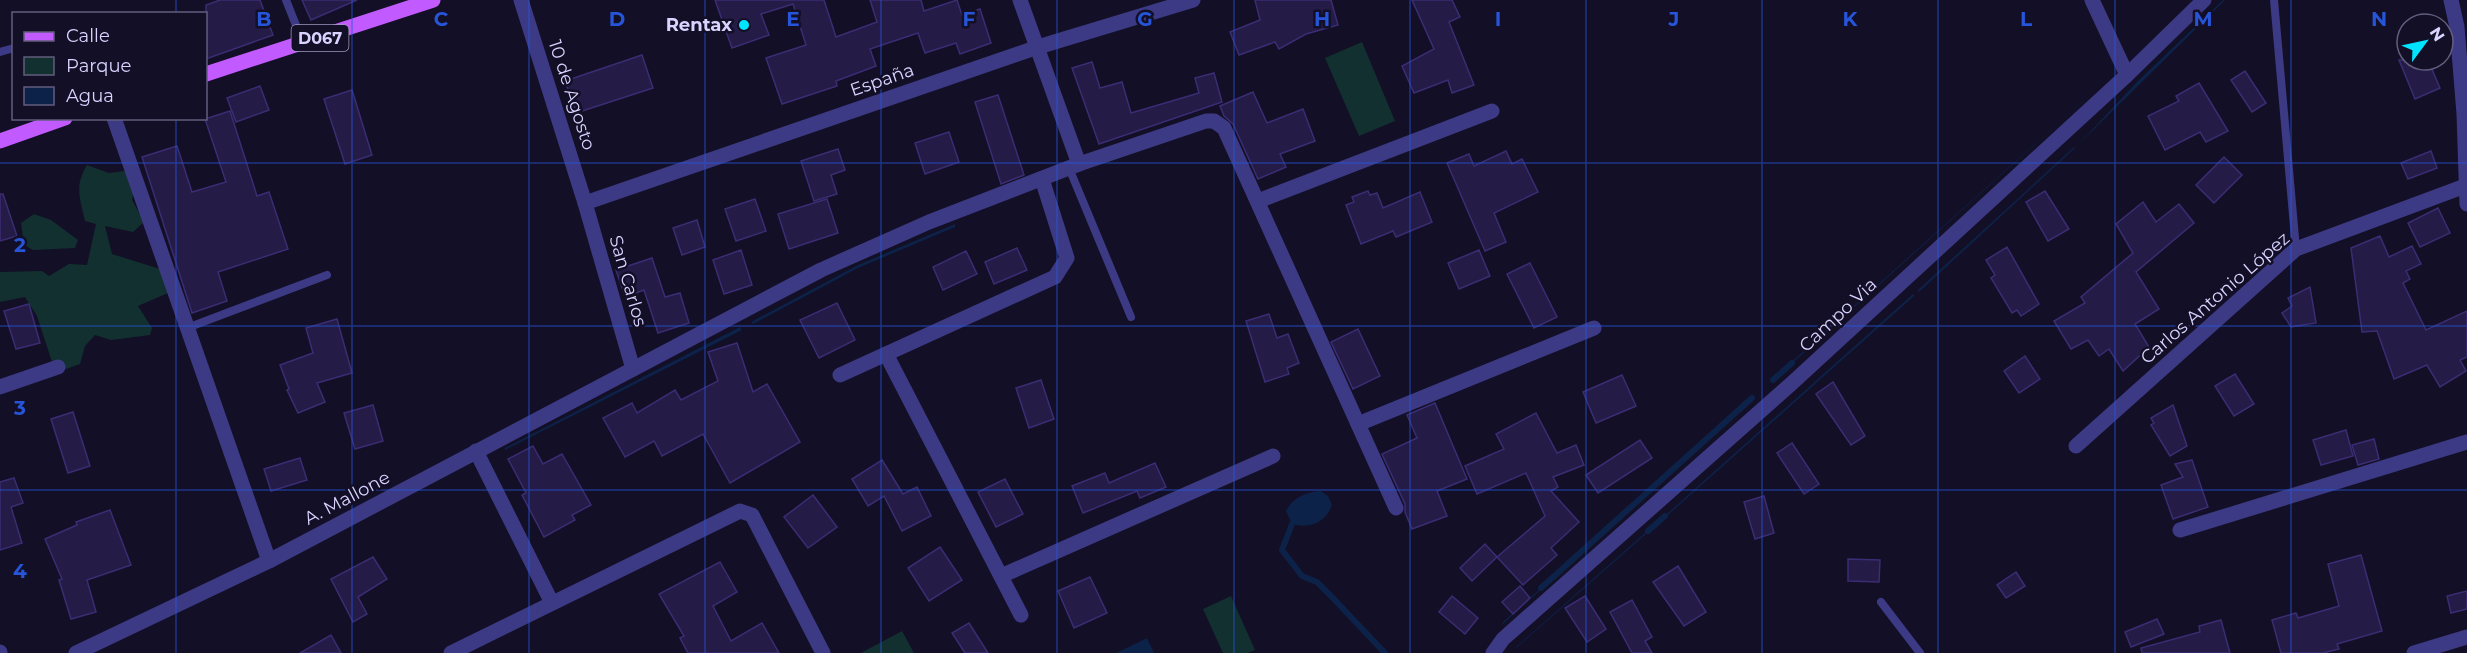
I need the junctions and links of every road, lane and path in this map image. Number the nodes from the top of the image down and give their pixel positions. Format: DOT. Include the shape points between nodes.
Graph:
graph roads {
  1 [pos="286,0"];
  2 [pos="433,0"];
  3 [pos="521,0"];
  4 [pos="1020,0"];
  5 [pos="1193,0"];
  6 [pos="2092,0"];
  7 [pos="2204,0"];
  8 [pos="2274,0"];
  9 [pos="2451,0"];
  10 [pos="303,43"];
  11 [pos="1038,48"];
  12 [pos="207,74"];
  13 [pos="2127,75"];
  14 [pos="1492,111"];
  15 [pos="59,120"];
  16 [pos="115,120"];
  17 [pos="0,141"];
  18 [pos="1074,166"];
  19 [pos="1041,179"];
  20 [pos="2465,186"];
  21 [pos="1258,201"];
  22 [pos="585,203"];
  23 [pos="2467,204"];
  24 [pos="2296,249"];
  25 [pos="327,275"];
  26 [pos="1131,317"];
  27 [pos="187,328"];
  28 [pos="1594,328"];
  29 [pos="886,354"];
  30 [pos="58,367"];
  31 [pos="633,369"];
  32 [pos="840,375"];
  33 [pos="0,387"];
  34 [pos="1358,424"];
  35 [pos="2467,442"];
  36 [pos="2076,446"];
  37 [pos="476,451"];
  38 [pos="1273,456"];
  39 [pos="1396,508"];
  40 [pos="2180,530"];
  41 [pos="269,561"];
  42 [pos="1001,576"];
  43 [pos="1881,602"];
  44 [pos="552,603"];
  45 [pos="1021,615"];
  46 [pos="2467,637"];
  47 [pos="75,653"];
  48 [pos="451,653"];
  49 [pos="823,653"];
  50 [pos="1493,653"];
  51 [pos="1920,653"];
  52 [pos="2414,653"];
  1 -- 10 [label="lane"];
  2 -- 10 [label="main road, D067"];
  3 -- 22 [label="street, 10 de Agosto"];
  4 -- 11 [label="street"];
  5 -- 11 [label="street, España"];
  6 -- 13 [label="street"];
  7 -- 13 [label="street, Campo Via"];
  8 -- 24 [label="lane"];
  9 -- 20 [label="street" via="2464,114"];
  10 -- 12 [label="main road, D067"];
  11 -- 18 [label="street"];
  11 -- 22 [label="street, España"];
  13 -- 50 [label="street, Campo Via" via="1791,384 1503,639"];
  14 -- 21 [label="street"];
  15 -- 17 [label="main road"];
  16 -- 27 [label="street"];
  18 -- 19 [label="street, A. Mallone"];
  18 -- 21 [label="street, A. Mallone" via="1214,121 1224,128"];
  18 -- 26 [label="lane"];
  19 -- 29 [label="street" via="1067,258 1059,273"];
  19 -- 31 [label="street, A. Mallone" via="929,222 821,270"];
  20 -- 23 [label="street"];
  20 -- 24 [label="street, Carlos Antonio López"];
  21 -- 34 [label="street"];
  22 -- 31 [label="street, San Carlos"];
  24 -- 36 [label="street, Carlos Antonio López"];
  25 -- 27 [label="lane"];
  27 -- 41 [label="street"];
  28 -- 34 [label="street"];
  29 -- 32 [label="street"];
  29 -- 42 [label="street"];
  30 -- 33 [label="street"];
  31 -- 37 [label="street, A. Mallone"];
  34 -- 39 [label="street"];
  35 -- 40 [label="street"];
  37 -- 41 [label="street, A. Mallone"];
  37 -- 44 [label="street"];
  38 -- 42 [label="street"];
  41 -- 47 [label="street, A. Mallone"];
  42 -- 45 [label="street"];
  43 -- 51 [label="lane"];
  44 -- 48 [label="street"];
  44 -- 49 [label="street" via="746,511 752,515"];
  46 -- 52 [label="street"];
}
